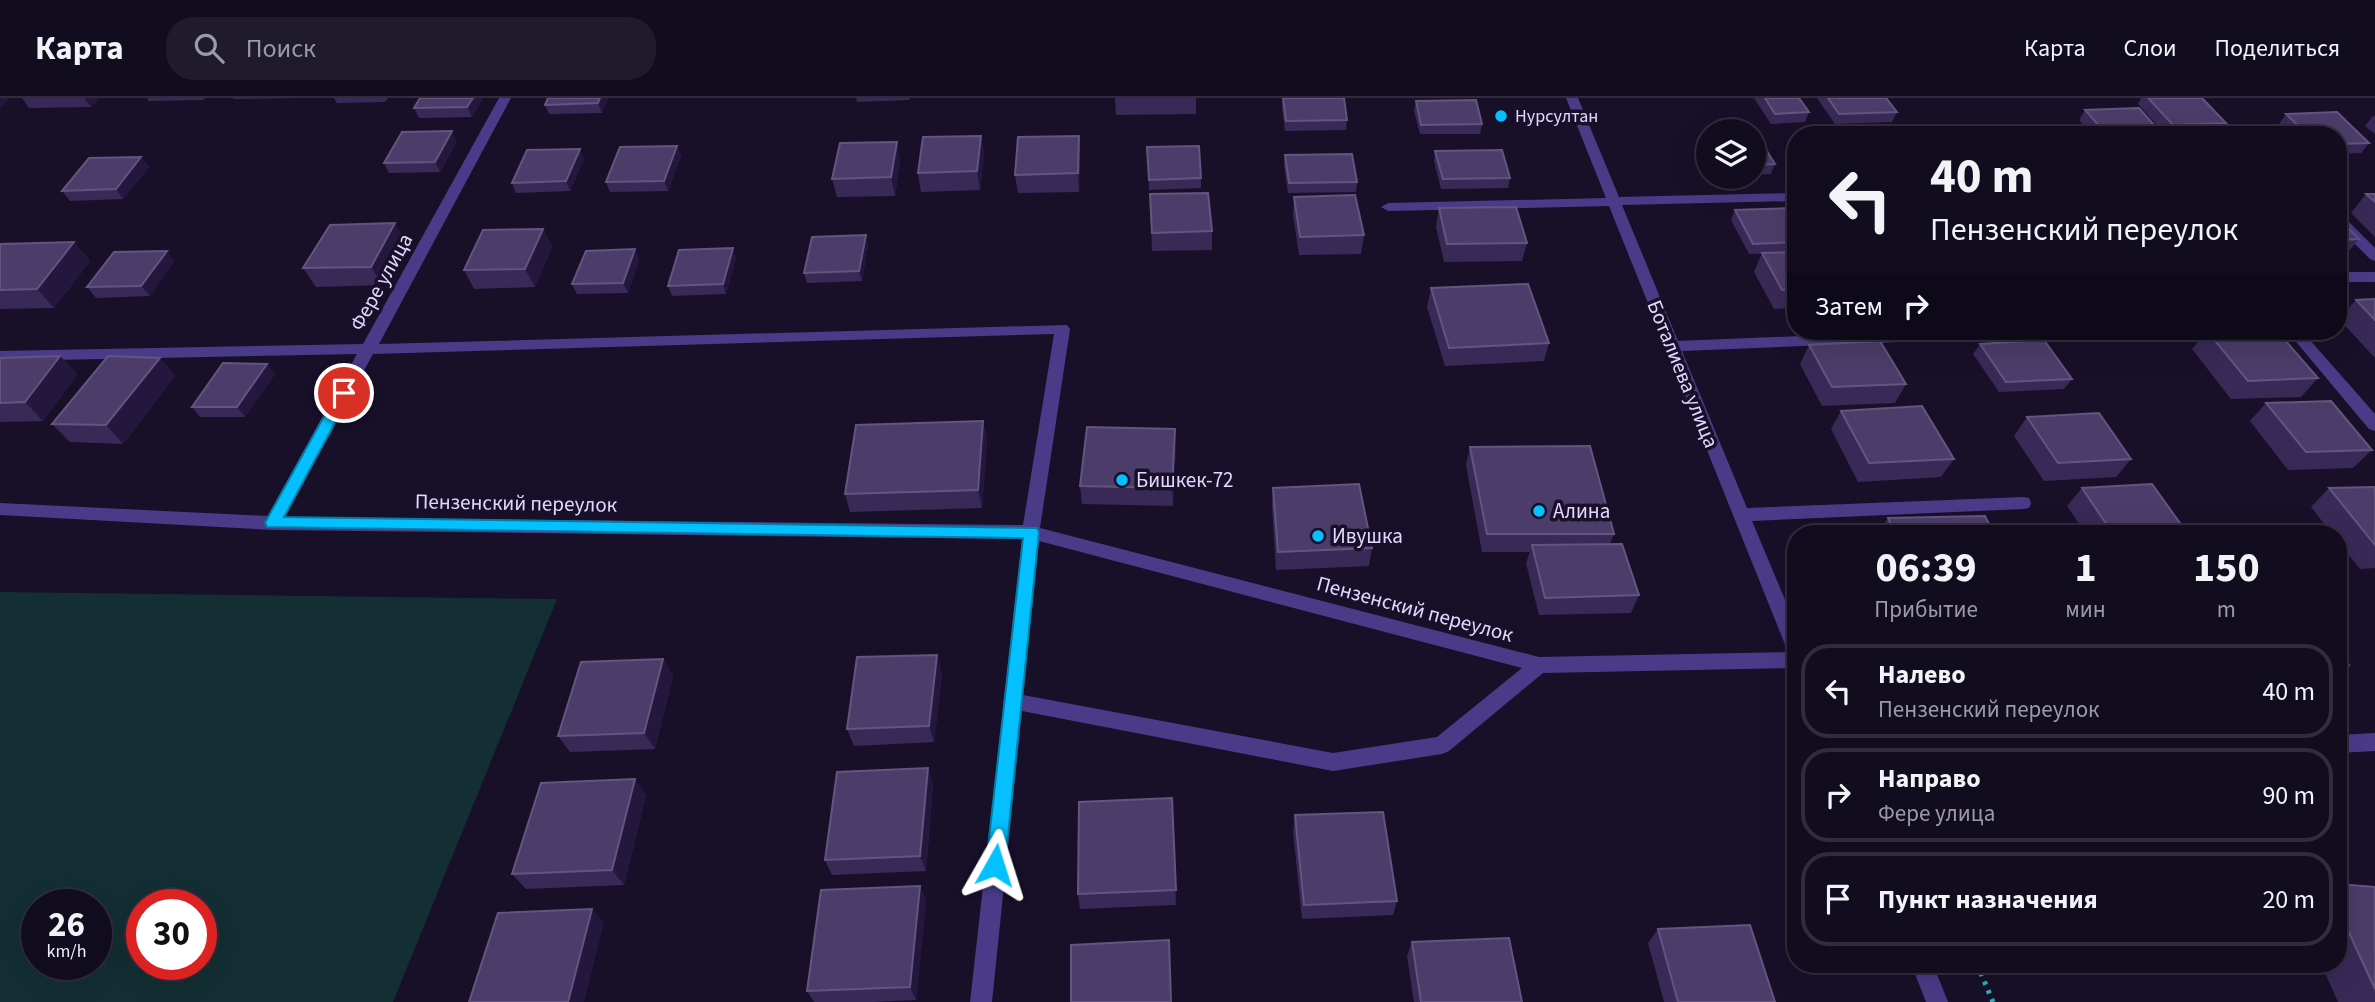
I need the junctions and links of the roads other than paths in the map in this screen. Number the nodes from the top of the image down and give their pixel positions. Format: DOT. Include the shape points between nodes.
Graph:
graph roads {
  1 [pos="505,98"];
  2 [pos="1572,98"];
  3 [pos="1787,197"];
  4 [pos="1614,201"];
  5 [pos="1388,206"];
  6 [pos="2347,228"];
  7 [pos="2375,256"];
  8 [pos="2375,276"];
  9 [pos="2347,277"];
  10 [pos="1823,340"];
  11 [pos="2302,340"];
  12 [pos="1672,346"];
  13 [pos="368,349"];
  14 [pos="0,356"];
  15 [pos="2375,425"];
  16 [pos="2023,503"];
  17 [pos="0,509"];
  18 [pos="1740,515"];
  19 [pos="273,523"];
  20 [pos="1031,532"];
  21 [pos="1787,628"];
  22 [pos="1787,660"];
  23 [pos="1539,665"];
  24 [pos="1013,701"];
  25 [pos="2375,742"];
  26 [pos="2347,744"];
  27 [pos="1926,973"];
  28 [pos="981,1002"];
  29 [pos="1937,1002"];
  1 -- 13 [label="street, Фере улица"];
  2 -- 4 [label="street, Боталиева улица"];
  3 -- 4 [label="street"];
  4 -- 5 [label="street"];
  4 -- 12 [label="street, Боталиева улица"];
  6 -- 7 [label="street"];
  8 -- 9 [label="street"];
  10 -- 12 [label="street"];
  11 -- 15 [label="street"];
  12 -- 18 [label="street, Боталиева улица"];
  13 -- 14 [label="street"];
  13 -- 19 [label="street, Фере улица"];
  13 -- 20 [label="street" via="1062,329"];
  16 -- 18 [label="street"];
  17 -- 19 [label="street, Пензенский переулок"];
  18 -- 21 [label="street, Боталиева улица"];
  19 -- 20 [label="street, Пензенский переулок"];
  20 -- 23 [label="street, Пензенский переулок"];
  20 -- 24 [label="street"];
  22 -- 23 [label="street, Пензенский переулок"];
  23 -- 24 [label="street" via="1442,745 1333,762"];
  24 -- 28 [label="street"];
  25 -- 26 [label="street"];
  27 -- 29 [label="street"];
}
